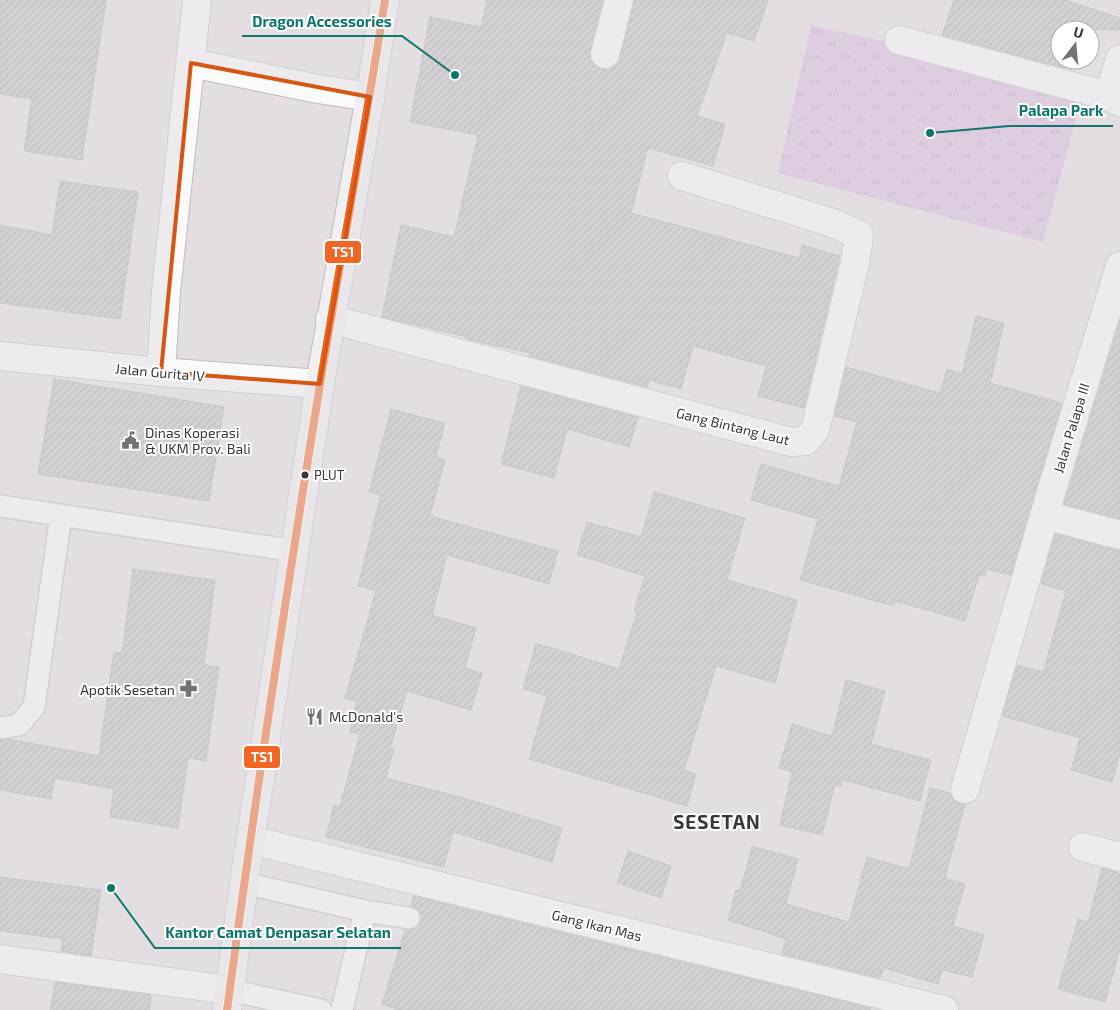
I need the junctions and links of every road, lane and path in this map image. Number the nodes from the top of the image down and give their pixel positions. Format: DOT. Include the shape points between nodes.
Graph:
graph roads {
  1 [pos="197,0"];
  2 [pos="385,0"];
  3 [pos="619,0"];
  4 [pos="900,40"];
  5 [pos="605,54"];
  6 [pos="1120,59"];
  7 [pos="191,63"];
  8 [pos="370,97"];
  9 [pos="1115,99"];
  10 [pos="682,176"];
  11 [pos="1120,266"];
  12 [pos="1113,315"];
  13 [pos="330,319"];
  14 [pos="0,356"];
  15 [pos="161,372"];
  16 [pos="320,384"];
  17 [pos="0,506"];
  18 [pos="61,515"];
  19 [pos="1044,515"];
  20 [pos="1120,535"];
  21 [pos="295,551"];
  22 [pos="0,728"];
  23 [pos="964,789"];
  24 [pos="250,840"];
  25 [pos="1083,847"];
  26 [pos="1120,857"];
  27 [pos="244,883"];
  28 [pos="365,911"];
  29 [pos="409,918"];
  30 [pos="0,959"];
  31 [pos="228,1005"];
  32 [pos="321,1010"];
  33 [pos="342,1010"];
  34 [pos="944,1010"];
  1 -- 7 [label="street"];
  2 -- 8 [label="main road"];
  3 -- 5 [label="street"];
  4 -- 9 [label="street"];
  6 -- 9 [label="street"];
  7 -- 8 [label="street"];
  7 -- 15 [label="street" via="166,292"];
  8 -- 13 [label="main road"];
  10 -- 13 [label="street, Gang Bintang Laut" via="833,223 859,235 814,430 806,441 791,442"];
  11 -- 12 [label="street, Jalan Palapa III"];
  12 -- 19 [label="street, Jalan Palapa III"];
  13 -- 16 [label="main road"];
  14 -- 15 [label="street, Jalan Gurita IV"];
  15 -- 16 [label="street, Jalan Gurita IV"];
  16 -- 21 [label="main road"];
  17 -- 18 [label="lane"];
  18 -- 21 [label="lane"];
  18 -- 22 [label="lane" via="34,707 19,726"];
  19 -- 20 [label="street"];
  19 -- 23 [label="street, Jalan Palapa III"];
  21 -- 24 [label="main road"];
  24 -- 27 [label="main road"];
  24 -- 34 [label="street, Gang Ikan Mas"];
  25 -- 26 [label="street"];
  27 -- 28 [label="lane"];
  27 -- 31 [label="main road"];
  28 -- 29 [label="lane"];
  28 -- 33 [label="lane"];
  30 -- 31 [label="street"];
  31 -- 32 [label="lane"];
}
